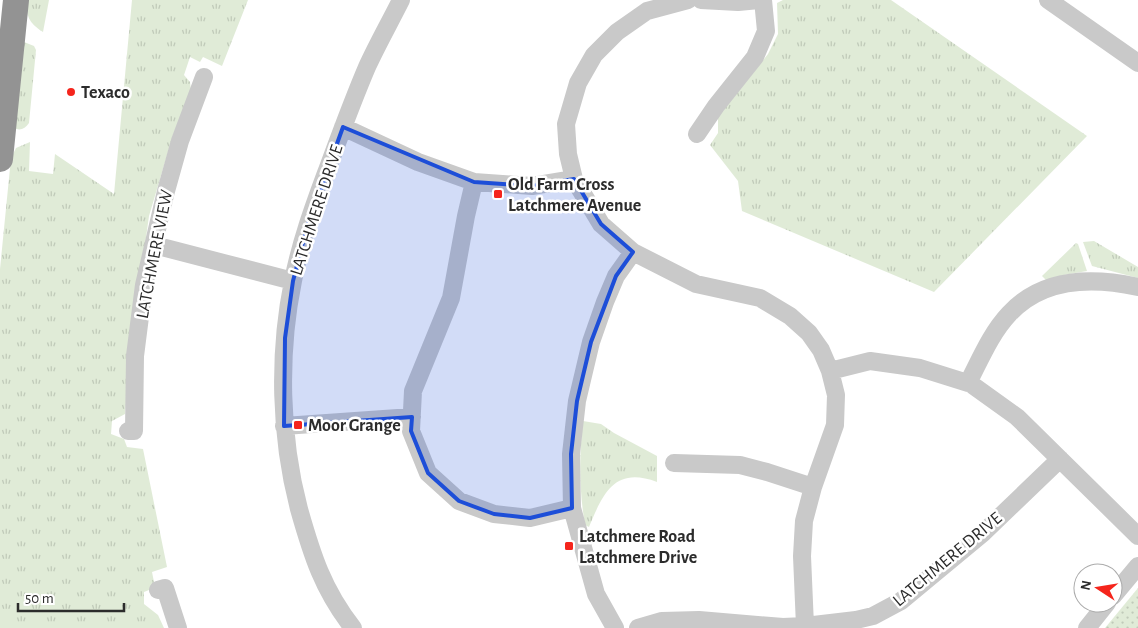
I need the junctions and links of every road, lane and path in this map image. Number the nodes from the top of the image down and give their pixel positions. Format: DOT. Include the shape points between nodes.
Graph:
graph roads {
  1 [pos="16,0"];
  2 [pos="401,0"];
  3 [pos="688,0"];
  4 [pos="701,0"];
  5 [pos="761,0"];
  6 [pos="1048,0"];
  7 [pos="644,5"];
  8 [pos="1138,64"];
  9 [pos="204,77"];
  10 [pos="343,127"];
  11 [pos="697,134"];
  12 [pos="0,159"];
  13 [pos="574,179"];
  14 [pos="474,182"];
  15 [pos="154,245"];
  16 [pos="633,252"];
  17 [pos="292,281"];
  18 [pos="1138,288"];
  19 [pos="830,371"];
  20 [pos="968,384"];
  21 [pos="412,417"];
  22 [pos="284,426"];
  23 [pos="128,431"];
  24 [pos="1060,459"];
  25 [pos="674,463"];
  26 [pos="813,487"];
  27 [pos="572,508"];
  28 [pos="1138,536"];
  29 [pos="1138,566"];
  30 [pos="1123,584"];
  31 [pos="158,590"];
  32 [pos="1099,613"];
  33 [pos="857,624"];
  34 [pos="805,626"];
  35 [pos="178,628"];
  36 [pos="353,628"];
  37 [pos="615,628"];
  38 [pos="638,628"];
  39 [pos="1087,628"];
  1 -- 12 [label="highway"];
  2 -- 10 [label="street, LATCHMERE DRIVE" via="367,67"];
  3 -- 7 [label="street"];
  4 -- 5 [label="street"];
  5 -- 11 [label="street" via="766,31 755,57"];
  6 -- 8 [label="street"];
  7 -- 13 [label="street" via="594,55 578,83 566,124"];
  9 -- 15 [label="street, LATCHMERE VIEW" via="180,141"];
  10 -- 14 [label="street" via="418,162"];
  10 -- 17 [label="street, LATCHMERE DRIVE" via="306,227"];
  13 -- 14 [label="street" via="532,186"];
  13 -- 16 [label="street" via="601,224"];
  14 -- 21 [label="street" via="451,298 413,391"];
  15 -- 17 [label="street"];
  15 -- 23 [label="street, LATCHMERE VIEW" via="144,285 136,356 134,431"];
  16 -- 19 [label="street" via="696,284 760,298 790,316 809,332"];
  16 -- 27 [label="street" via="616,276 591,342 576,410 571,454"];
  17 -- 22 [label="street, LATCHMERE DRIVE" via="285,338"];
  18 -- 20 [label="street" via="1094,280 1071,282 1047,288 1028,298 999,327"];
  19 -- 20 [label="street" via="870,361 920,368"];
  19 -- 26 [label="street" via="836,396 835,425"];
  20 -- 24 [label="street" via="1017,417"];
  21 -- 22 [label="street"];
  21 -- 27 [label="street" via="412,432 428,473 459,501 494,514 530,518"];
  22 -- 36 [label="street, LATCHMERE DRIVE" via="290,475 307,538 325,586"];
  24 -- 28 [label="street"];
  24 -- 33 [label="street, LATCHMERE DRIVE" via="982,533 901,601"];
  25 -- 26 [label="street" via="740,466"];
  26 -- 34 [label="street" via="804,521"];
  27 -- 37 [label="street" via="596,594"];
  29 -- 30 [label="street"];
  31 -- 35 [label="street" via="165,588"];
  32 -- 39 [label="street"];
  33 -- 34 [label="street, LATCHMERE DRIVE"];
  34 -- 38 [label="street, LATCHMERE DRIVE" via="699,620 662,621"];
}
